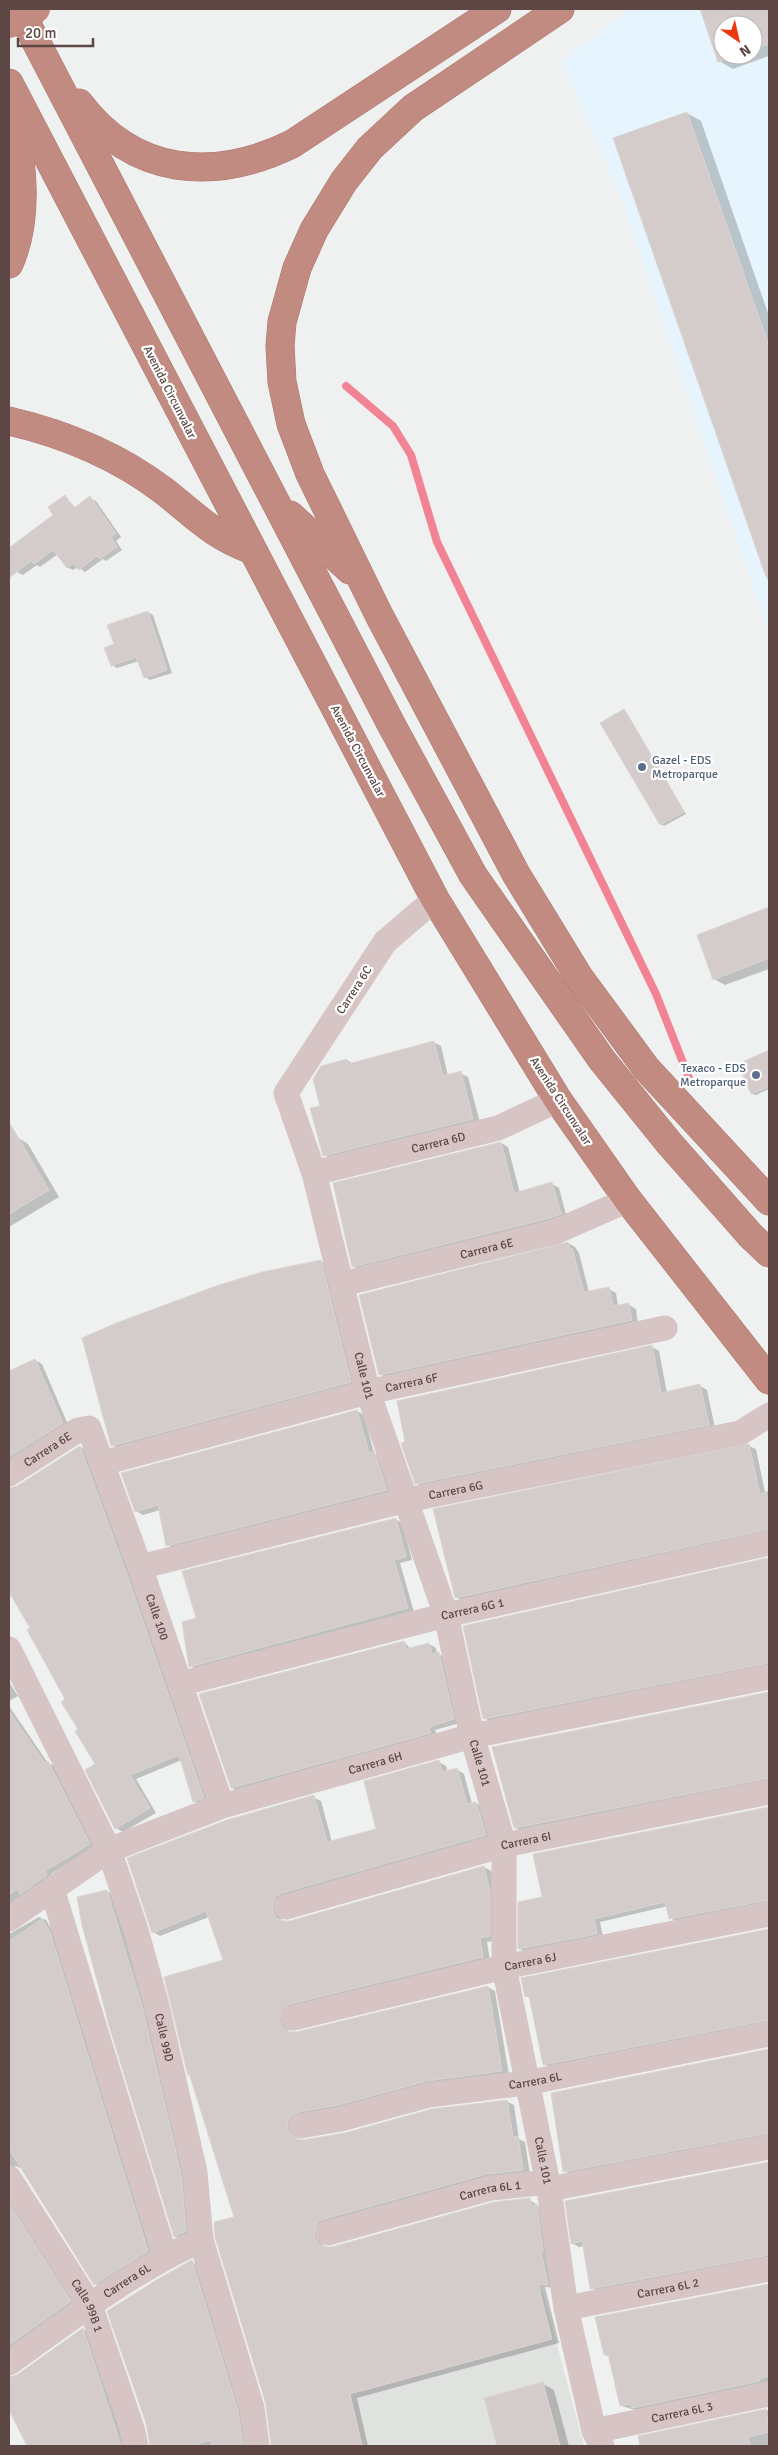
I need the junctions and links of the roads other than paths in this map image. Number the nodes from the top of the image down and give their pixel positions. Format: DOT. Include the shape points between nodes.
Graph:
graph roads {
  1 [pos="19,9"];
  2 [pos="36,9"];
  3 [pos="496,9"];
  4 [pos="560,9"];
  5 [pos="9,24"];
  6 [pos="46,60"];
  7 [pos="9,83"];
  8 [pos="9,92"];
  9 [pos="9,264"];
  10 [pos="9,421"];
  11 [pos="274,500"];
  12 [pos="252,550"];
  13 [pos="362,582"];
  14 [pos="379,615"];
  15 [pos="391,724"];
  16 [pos="435,899"];
  17 [pos="286,1094"];
  18 [pos="558,1100"];
  19 [pos="314,1173"];
  20 [pos="628,1200"];
  21 [pos="769,1201"];
  22 [pos="769,1253"];
  23 [pos="342,1284"];
  24 [pos="665,1328"];
  25 [pos="769,1380"];
  26 [pos="368,1392"];
  27 [pos="769,1415"];
  28 [pos="89,1428"];
  29 [pos="103,1463"];
  30 [pos="9,1474"];
  31 [pos="407,1500"];
  32 [pos="769,1543"];
  33 [pos="140,1567"];
  34 [pos="446,1615"];
  35 [pos="9,1648"];
  36 [pos="769,1677"];
  37 [pos="180,1684"];
  38 [pos="472,1736"];
  39 [pos="769,1792"];
  40 [pos="222,1806"];
  41 [pos="504,1845"];
  42 [pos="110,1850"];
  43 [pos="52,1889"];
  44 [pos="286,1907"];
  45 [pos="769,1914"];
  46 [pos="9,1919"];
  47 [pos="504,1967"];
  48 [pos="293,2018"];
  49 [pos="769,2034"];
  50 [pos="526,2083"];
  51 [pos="301,2126"];
  52 [pos="769,2147"];
  53 [pos="9,2178"];
  54 [pos="549,2188"];
  55 [pos="328,2233"];
  56 [pos="201,2240"];
  57 [pos="165,2256"];
  58 [pos="769,2269"];
  59 [pos="90,2305"];
  60 [pos="566,2308"];
  61 [pos="9,2364"];
  62 [pos="769,2394"];
  63 [pos="598,2439"];
  64 [pos="136,2446"];
  65 [pos="257,2446"];
  1 -- 6 [label="highway"];
  2 -- 5 [label="highway, bridge"];
  3 -- 6 [label="highway" via="292,144 257,159 218,168 179,167 122,145 86,113"];
  4 -- 13 [label="highway" via="413,108 385,132 344,181 314,230 296,268 282,322 280,363 285,398 310,474"];
  6 -- 11 [label="highway"];
  7 -- 12 [label="highway, Avenida Circunvalar"];
  8 -- 9 [label="highway" via="22,193 19,235"];
  10 -- 12 [label="highway" via="54,433 106,455 164,491 205,526"];
  11 -- 13 [label="highway"];
  11 -- 15 [label="highway"];
  12 -- 16 [label="highway, Avenida Circunvalar"];
  13 -- 14 [label="highway"];
  14 -- 15 [label="highway"];
  14 -- 21 [label="highway" via="516,874 579,977 646,1068"];
  15 -- 22 [label="highway" via="473,875 602,1060 669,1143"];
  16 -- 17 [label="street, Carrera 6C" via="385,942"];
  16 -- 18 [label="highway, Avenida Circunvalar"];
  17 -- 19 [label="street, Calle 101"];
  18 -- 19 [label="street, Carrera 6D" via="498,1128"];
  18 -- 20 [label="highway, Avenida Circunvalar"];
  19 -- 23 [label="street, Calle 101"];
  20 -- 23 [label="street, Carrera 6E" via="554,1232"];
  20 -- 25 [label="highway, Avenida Circunvalar"];
  23 -- 26 [label="street, Calle 101"];
  24 -- 26 [label="street, Carrera 6F"];
  26 -- 29 [label="street, Carrera 6F"];
  26 -- 31 [label="street, Calle 101"];
  27 -- 31 [label="street, Carrera 6G" via="740,1433"];
  28 -- 29 [label="street, Calle 100"];
  28 -- 30 [label="street, Carrera 6E" via="78,1430"];
  29 -- 33 [label="street, Calle 100"];
  31 -- 33 [label="street, Carrera 6G"];
  31 -- 34 [label="street, Calle 101"];
  32 -- 34 [label="street, Carrera 6G 1"];
  33 -- 37 [label="street, Calle 100"];
  34 -- 37 [label="street, Carrera 6G 1"];
  34 -- 38 [label="street, Calle 101"];
  35 -- 42 [label="street, Calle 99D"];
  36 -- 38 [label="street, Carrera 6H"];
  37 -- 40 [label="street, Calle 100"];
  38 -- 40 [label="street, Carrera 6H"];
  38 -- 41 [label="street, Calle 101"];
  39 -- 41 [label="street, Carrera 6I"];
  40 -- 42 [label="street, Carrera 6H"];
  41 -- 44 [label="street, Carrera 6I"];
  41 -- 47 [label="street, Calle 101"];
  42 -- 43 [label="street, Carrera 6H"];
  42 -- 56 [label="street, Calle 99D" via="145,1958 196,2172"];
  43 -- 46 [label="street, Carrera 6H"];
  43 -- 57 [label="street"];
  45 -- 47 [label="street, Carrera 6J"];
  47 -- 48 [label="street, Carrera 6J"];
  47 -- 50 [label="street, Calle 101"];
  49 -- 50 [label="street, Carrera 6L"];
  50 -- 51 [label="street, Carrera 6L" via="429,2095"];
  50 -- 54 [label="street, Calle 101"];
  52 -- 54 [label="street, Carrera 6L 1"];
  53 -- 59 [label="street, Calle 99B 1"];
  54 -- 55 [label="street, Carrera 6L 1" via="540,2182 491,2188"];
  54 -- 60 [label="street, Calle 101"];
  56 -- 57 [label="street, Carrera 6L"];
  56 -- 65 [label="street, Calle 99D" via="252,2408"];
  57 -- 59 [label="street, Carrera 6L"];
  58 -- 60 [label="street, Carrera 6L 2"];
  59 -- 61 [label="street, Carrera 6L"];
  59 -- 64 [label="street, Calle 99B 1"];
  60 -- 63 [label="street, Calle 101"];
  62 -- 63 [label="street, Carrera 6L 3"];
}
